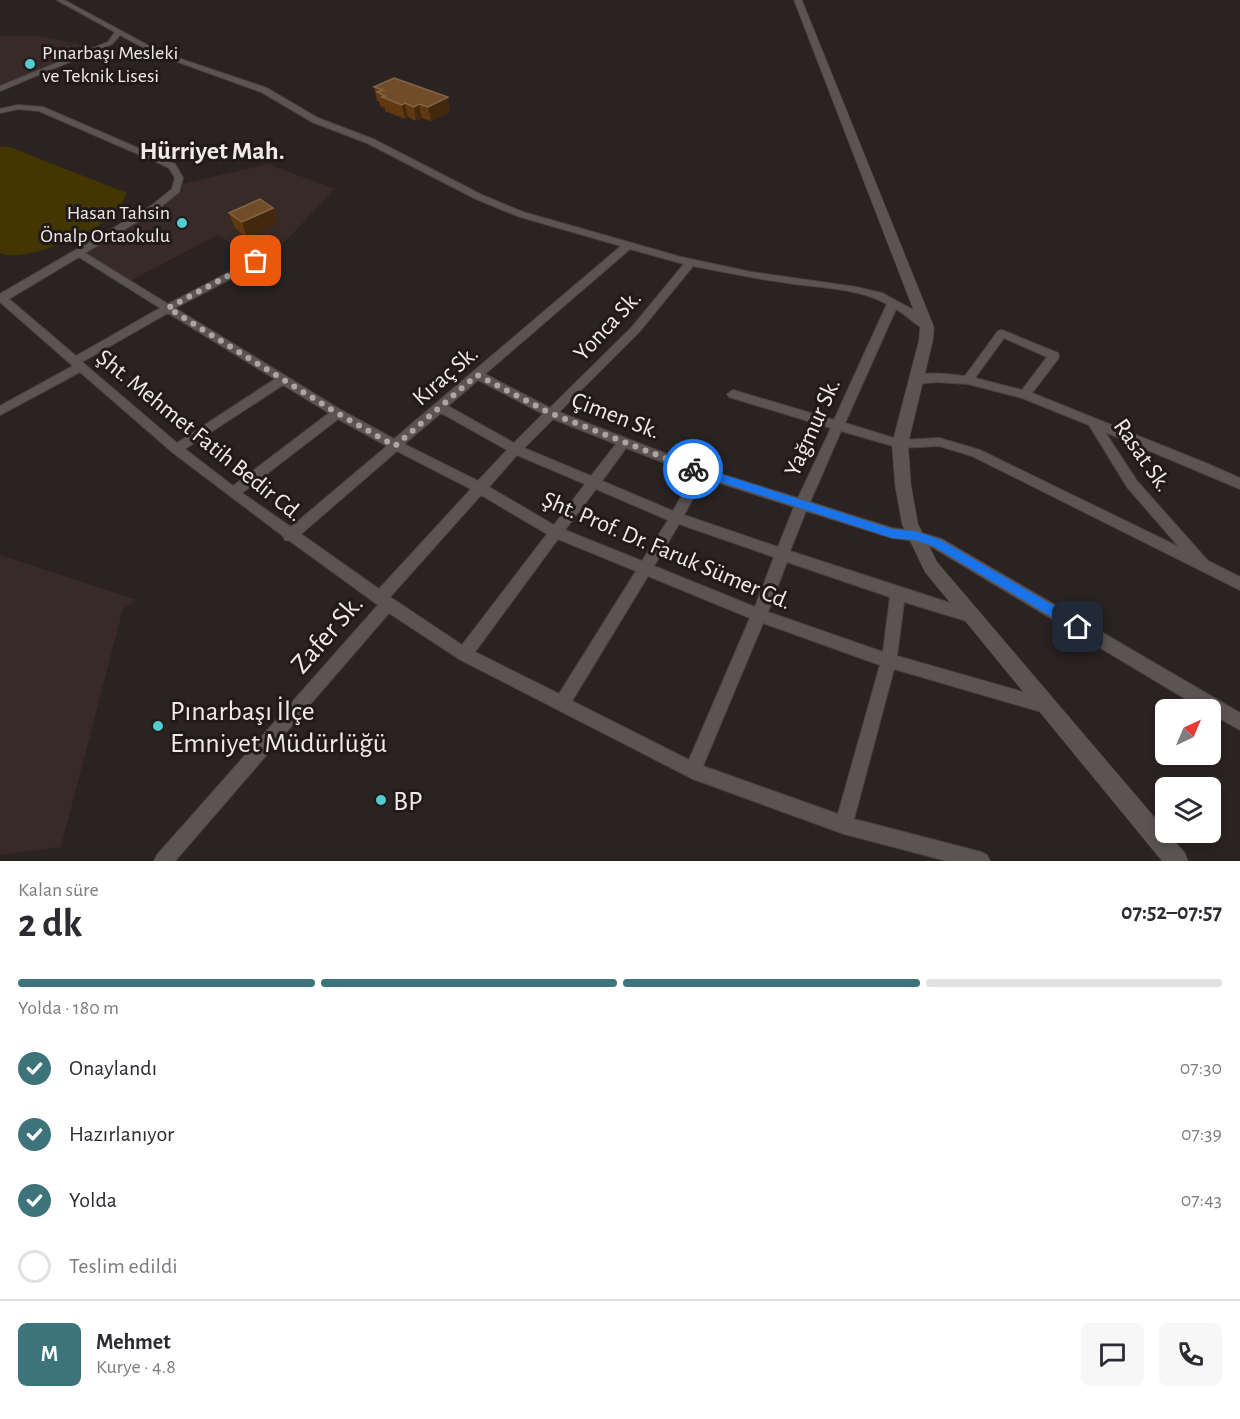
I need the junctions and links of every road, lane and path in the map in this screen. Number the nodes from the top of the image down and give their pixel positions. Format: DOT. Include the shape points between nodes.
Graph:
graph roads {
  1 [pos="60,0"];
  2 [pos="798,0"];
  3 [pos="119,32"];
  4 [pos="0,89"];
  5 [pos="0,111"];
  6 [pos="627,246"];
  7 [pos="275,252"];
  8 [pos="79,253"];
  9 [pos="691,262"];
  10 [pos="3,300"];
  11 [pos="893,303"];
  12 [pos="168,308"];
  13 [pos="927,327"];
  14 [pos="79,364"];
  15 [pos="477,375"];
  16 [pos="282,380"];
  17 [pos="917,380"];
  18 [pos="968,380"];
  19 [pos="733,394"];
  20 [pos="1025,395"];
  21 [pos="440,406"];
  22 [pos="0,411"];
  23 [pos="337,413"];
  24 [pos="550,413"];
  25 [pos="1093,422"];
  26 [pos="837,426"];
  27 [pos="624,442"];
  28 [pos="900,444"];
  29 [pos="395,446"];
  30 [pos="177,448"];
  31 [pos="515,449"];
  32 [pos="701,472"];
  33 [pos="593,483"];
  34 [pos="1240,484"];
  35 [pos="479,488"];
  36 [pos="233,493"];
  37 [pos="802,504"];
  38 [pos="675,518"];
  39 [pos="555,532"];
  40 [pos="290,536"];
  41 [pos="915,536"];
  42 [pos="782,553"];
  43 [pos="1203,565"];
  44 [pos="643,570"];
  45 [pos="1240,584"];
  46 [pos="898,594"];
  47 [pos="384,601"];
  48 [pos="759,615"];
  49 [pos="973,617"];
  50 [pos="465,654"];
  51 [pos="889,661"];
  52 [pos="562,704"];
  53 [pos="1045,705"];
  54 [pos="1240,722"];
  55 [pos="693,771"];
  56 [pos="844,825"];
  57 [pos="163,861"];
  58 [pos="981,861"];
  59 [pos="1177,861"];
  1 -- 3 [label="street"];
  2 -- 13 [label="street"];
  3 -- 4 [label="street" via="110,43"];
  3 -- 6 [label="street" via="158,53 264,90 315,120 370,141 510,210"];
  5 -- 8 [label="street" via="18,107 40,109 164,162 177,172 178,185 166,199"];
  6 -- 9 [label="street"];
  6 -- 15 [label="street, Kıraç Sk."];
  7 -- 12 [label="street"];
  8 -- 10 [label="street"];
  8 -- 12 [label="street, Şht. Prof. Dr. Faruk Sümer Cd."];
  9 -- 11 [label="street" via="856,290"];
  9 -- 24 [label="street, Yonca Sk." via="636,329"];
  10 -- 14 [label="street, Şht. Mehmet Fatih Bedir Cd."];
  11 -- 13 [label="street"];
  11 -- 26 [label="street, Yağmur Sk."];
  12 -- 14 [label="street"];
  12 -- 16 [label="street, Şht. Prof. Dr. Faruk Sümer Cd."];
  13 -- 17 [label="street"];
  14 -- 22 [label="street"];
  14 -- 30 [label="street, Şht. Mehmet Fatih Bedir Cd."];
  15 -- 21 [label="street, Kıraç Sk."];
  15 -- 24 [label="street, Çimen Sk."];
  16 -- 23 [label="street, Şht. Prof. Dr. Faruk Sümer Cd."];
  16 -- 30 [label="street"];
  17 -- 18 [label="street, Rasat Sk."];
  17 -- 28 [label="street"];
  18 -- 20 [label="street, Rasat Sk."];
  18 -- 20 [label="street" via="1002,333 1054,356"];
  19 -- 26 [label="street"];
  20 -- 25 [label="street, Rasat Sk."];
  21 -- 29 [label="street, Kıraç Sk."];
  21 -- 31 [label="street"];
  23 -- 29 [label="street, Şht. Prof. Dr. Faruk Sümer Cd."];
  23 -- 36 [label="street"];
  24 -- 27 [label="street, Çimen Sk."];
  24 -- 31 [label="street, Zafer Sk."];
  25 -- 34 [label="street"];
  25 -- 43 [label="street, Rasat Sk." via="1132,484"];
  26 -- 28 [label="street"];
  26 -- 37 [label="street, Yağmur Sk."];
  27 -- 32 [label="street, Çimen Sk."];
  27 -- 33 [label="street"];
  28 -- 41 [label="street" via="903,485"];
  28 -- 43 [label="street" via="939,442 976,453"];
  29 -- 35 [label="street, Şht. Prof. Dr. Faruk Sümer Cd."];
  29 -- 40 [label="street, Kıraç Sk."];
  30 -- 36 [label="street, Şht. Mehmet Fatih Bedir Cd."];
  31 -- 33 [label="street"];
  31 -- 35 [label="street, Zafer Sk."];
  32 -- 37 [label="street, Çimen Sk."];
  32 -- 38 [label="street"];
  33 -- 38 [label="street"];
  33 -- 39 [label="street"];
  35 -- 39 [label="street, Şht. Prof. Dr. Faruk Sümer Cd."];
  35 -- 47 [label="street, Zafer Sk."];
  36 -- 40 [label="street, Şht. Mehmet Fatih Bedir Cd."];
  37 -- 41 [label="street, Çimen Sk." via="892,533"];
  37 -- 42 [label="street, Yağmur Sk."];
  38 -- 42 [label="street"];
  38 -- 44 [label="street"];
  39 -- 44 [label="street, Şht. Prof. Dr. Faruk Sümer Cd."];
  39 -- 50 [label="street"];
  40 -- 47 [label="street, Şht. Mehmet Fatih Bedir Cd."];
  41 -- 49 [label="street" via="931,567"];
  41 -- 54 [label="street, Çimen Sk." via="937,543"];
  42 -- 46 [label="street"];
  42 -- 48 [label="street, Yağmur Sk."];
  43 -- 45 [label="street, Rasat Sk."];
  44 -- 48 [label="street, Şht. Prof. Dr. Faruk Sümer Cd."];
  44 -- 52 [label="street"];
  46 -- 49 [label="street"];
  46 -- 51 [label="street"];
  47 -- 50 [label="street, Şht. Mehmet Fatih Bedir Cd."];
  47 -- 57 [label="street, Zafer Sk."];
  48 -- 51 [label="street, Şht. Prof. Dr. Faruk Sümer Cd."];
  48 -- 55 [label="street, Yağmur Sk."];
  49 -- 53 [label="street"];
  50 -- 52 [label="street, Şht. Mehmet Fatih Bedir Cd."];
  51 -- 53 [label="street, Şht. Prof. Dr. Faruk Sümer Cd."];
  51 -- 56 [label="street"];
  52 -- 55 [label="street, Şht. Mehmet Fatih Bedir Cd."];
  53 -- 59 [label="street"];
  55 -- 56 [label="street, Şht. Mehmet Fatih Bedir Cd."];
  56 -- 58 [label="street, Şht. Mehmet Fatih Bedir Cd."];
}
